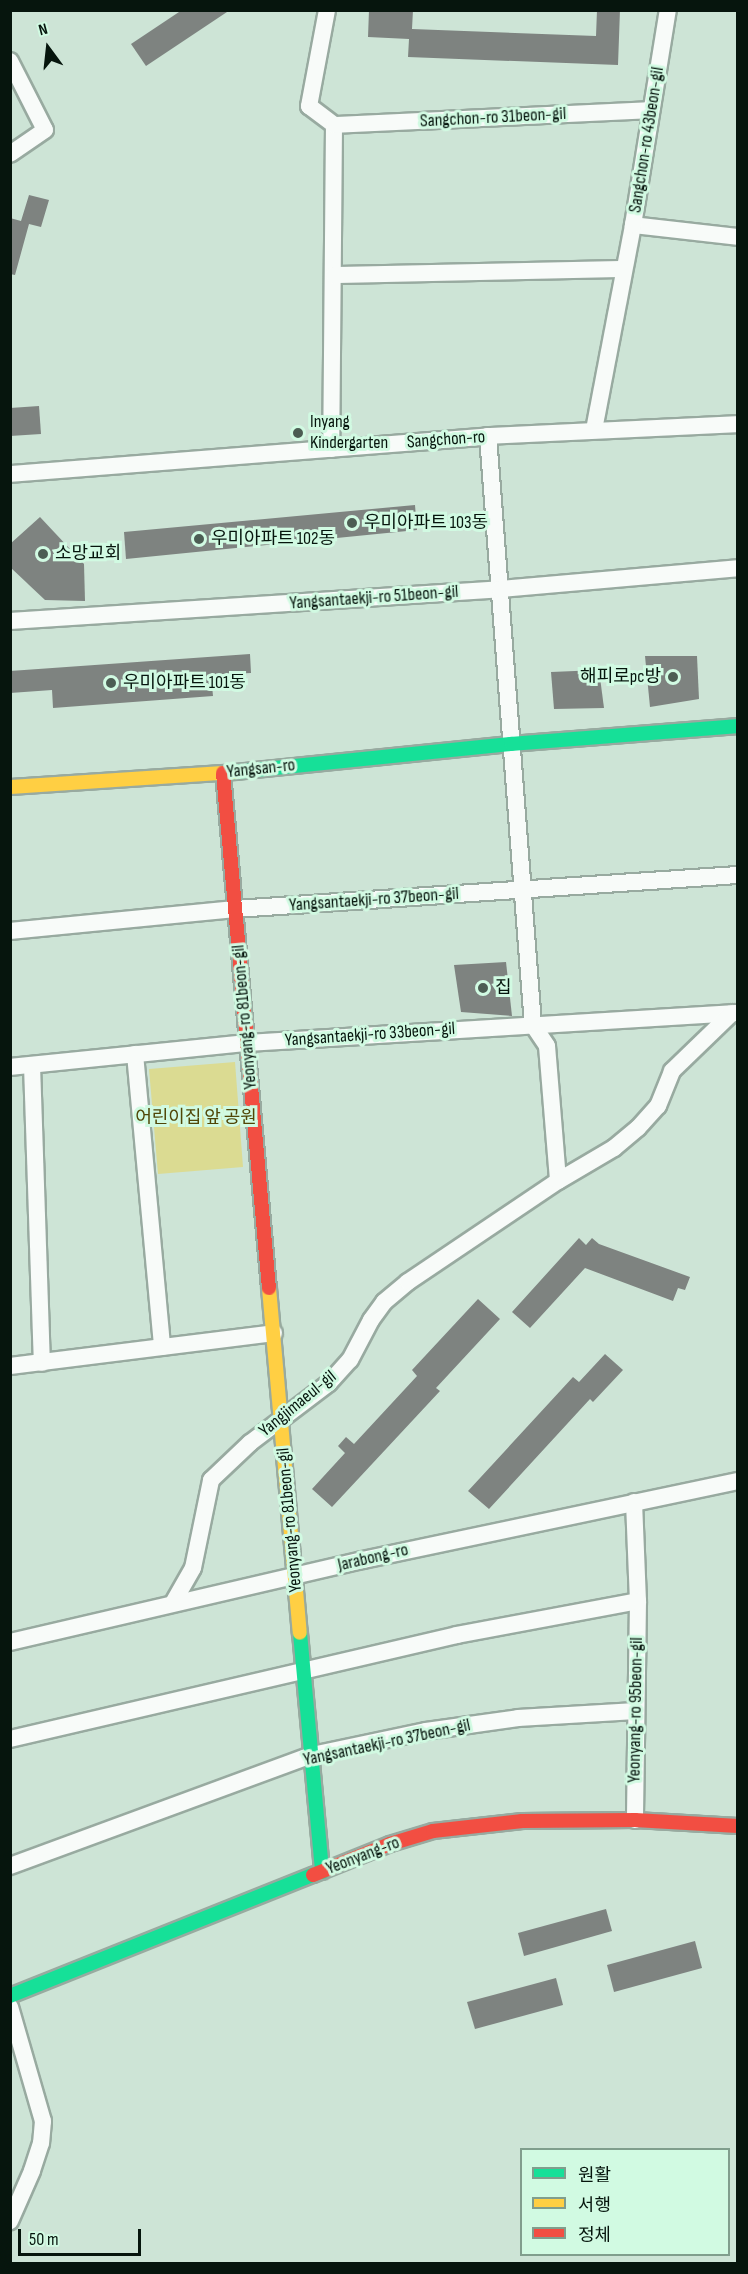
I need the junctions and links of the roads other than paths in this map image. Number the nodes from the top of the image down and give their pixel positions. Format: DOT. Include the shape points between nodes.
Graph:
graph roads {
  1 [pos="327,10"];
  2 [pos="668,10"];
  3 [pos="10,61"];
  4 [pos="651,110"];
  5 [pos="334,125"];
  6 [pos="10,154"];
  7 [pos="633,225"];
  8 [pos="738,237"];
  9 [pos="624,268"];
  10 [pos="334,275"];
  11 [pos="738,424"];
  12 [pos="594,430"];
  13 [pos="488,436"];
  14 [pos="331,449"];
  15 [pos="10,474"];
  16 [pos="738,568"];
  17 [pos="500,589"];
  18 [pos="10,621"];
  19 [pos="738,726"];
  20 [pos="512,744"];
  21 [pos="223,773"];
  22 [pos="10,787"];
  23 [pos="738,875"];
  24 [pos="523,890"];
  25 [pos="235,909"];
  26 [pos="10,931"];
  27 [pos="735,1013"];
  28 [pos="533,1025"];
  29 [pos="247,1043"];
  30 [pos="135,1054"];
  31 [pos="32,1065"];
  32 [pos="10,1067"];
  33 [pos="558,1181"];
  34 [pos="274,1333"];
  35 [pos="162,1347"];
  36 [pos="42,1362"];
  37 [pos="10,1366"];
  38 [pos="281,1419"];
  39 [pos="738,1481"];
  40 [pos="634,1502"];
  41 [pos="295,1577"];
  42 [pos="638,1601"];
  43 [pos="172,1603"];
  44 [pos="10,1642"];
  45 [pos="304,1671"];
  46 [pos="636,1711"];
  47 [pos="10,1739"];
  48 [pos="312,1755"];
  49 [pos="635,1820"];
  50 [pos="738,1826"];
  51 [pos="10,1866"];
  52 [pos="322,1872"];
  53 [pos="10,1996"];
  54 [pos="10,2007"];
  55 [pos="10,2221"];
  1 -- 5 [label="street" via="309,106"];
  2 -- 4 [label="street, Sangchon-ro 43beon-gil"];
  3 -- 6 [label="street" via="45,130"];
  4 -- 5 [label="street, Sangchon-ro 31beon-gil"];
  4 -- 7 [label="street, Sangchon-ro 43beon-gil"];
  5 -- 10 [label="street"];
  7 -- 8 [label="street"];
  7 -- 9 [label="street, Sangchon-ro 43beon-gil"];
  9 -- 10 [label="street"];
  9 -- 12 [label="street, Sangchon-ro 43beon-gil"];
  10 -- 14 [label="street"];
  11 -- 12 [label="street, Sangchon-ro"];
  12 -- 13 [label="street, Sangchon-ro"];
  13 -- 14 [label="street, Sangchon-ro"];
  13 -- 17 [label="street"];
  14 -- 15 [label="street, Sangchon-ro"];
  16 -- 17 [label="street, Yangsantaekji-ro 51beon-gil"];
  17 -- 18 [label="street, Yangsantaekji-ro 51beon-gil"];
  17 -- 20 [label="street"];
  19 -- 20 [label="street, Yangsan-ro"];
  20 -- 21 [label="street, Yangsan-ro"];
  20 -- 24 [label="street"];
  21 -- 22 [label="street, Yangsan-ro"];
  21 -- 25 [label="street, Yeonyang-ro 81beon-gil"];
  23 -- 24 [label="street, Yangsantaekji-ro 37beon-gil"];
  24 -- 25 [label="street, Yangsantaekji-ro 37beon-gil"];
  24 -- 28 [label="street"];
  25 -- 26 [label="street, Yangsantaekji-ro 37beon-gil"];
  25 -- 29 [label="street, Yeonyang-ro 81beon-gil"];
  27 -- 28 [label="street, Yangsantaekji-ro 33beon-gil"];
  27 -- 33 [label="street, Yangjimaeul-gil" via="672,1071 658,1106 638,1128 614,1148"];
  28 -- 29 [label="street, Yangsantaekji-ro 33beon-gil"];
  28 -- 33 [label="street" via="548,1046"];
  29 -- 30 [label="street, Yangsantaekji-ro 33beon-gil"];
  29 -- 34 [label="street, Yeonyang-ro 81beon-gil"];
  30 -- 31 [label="street, Yangsantaekji-ro 33beon-gil"];
  30 -- 35 [label="street"];
  31 -- 32 [label="street, Yangsantaekji-ro 33beon-gil"];
  31 -- 36 [label="street"];
  33 -- 38 [label="street, Yangjimaeul-gil" via="395,1292 371,1320 343,1368"];
  34 -- 35 [label="street"];
  34 -- 38 [label="street, Yeonyang-ro 81beon-gil"];
  35 -- 36 [label="street"];
  36 -- 37 [label="street"];
  38 -- 41 [label="street, Yeonyang-ro 81beon-gil"];
  38 -- 43 [label="street, Yangjimaeul-gil" via="212,1480 193,1568"];
  39 -- 40 [label="street, Jarabong-ro"];
  40 -- 41 [label="street, Jarabong-ro"];
  40 -- 42 [label="street, Yeonyang-ro 95beon-gil"];
  41 -- 43 [label="street, Jarabong-ro"];
  41 -- 45 [label="street, Yeonyang-ro 81beon-gil"];
  42 -- 45 [label="street" via="457,1635"];
  42 -- 46 [label="street, Yeonyang-ro 95beon-gil"];
  43 -- 44 [label="street, Jarabong-ro"];
  45 -- 47 [label="street"];
  45 -- 48 [label="street, Yeonyang-ro 81beon-gil"];
  46 -- 48 [label="street, Yangsantaekji-ro 37beon-gil" via="479,1723"];
  46 -- 49 [label="street, Yeonyang-ro 95beon-gil"];
  48 -- 51 [label="street, Yangsantaekji-ro 37beon-gil"];
  48 -- 52 [label="street, Yeonyang-ro 81beon-gil"];
  49 -- 50 [label="street, Yeonyang-ro"];
  49 -- 52 [label="street, Yeonyang-ro" via="522,1821 433,1831"];
  52 -- 53 [label="street, Yeonyang-ro"];
  54 -- 55 [label="street" via="42,2121 41,2143"];
}
